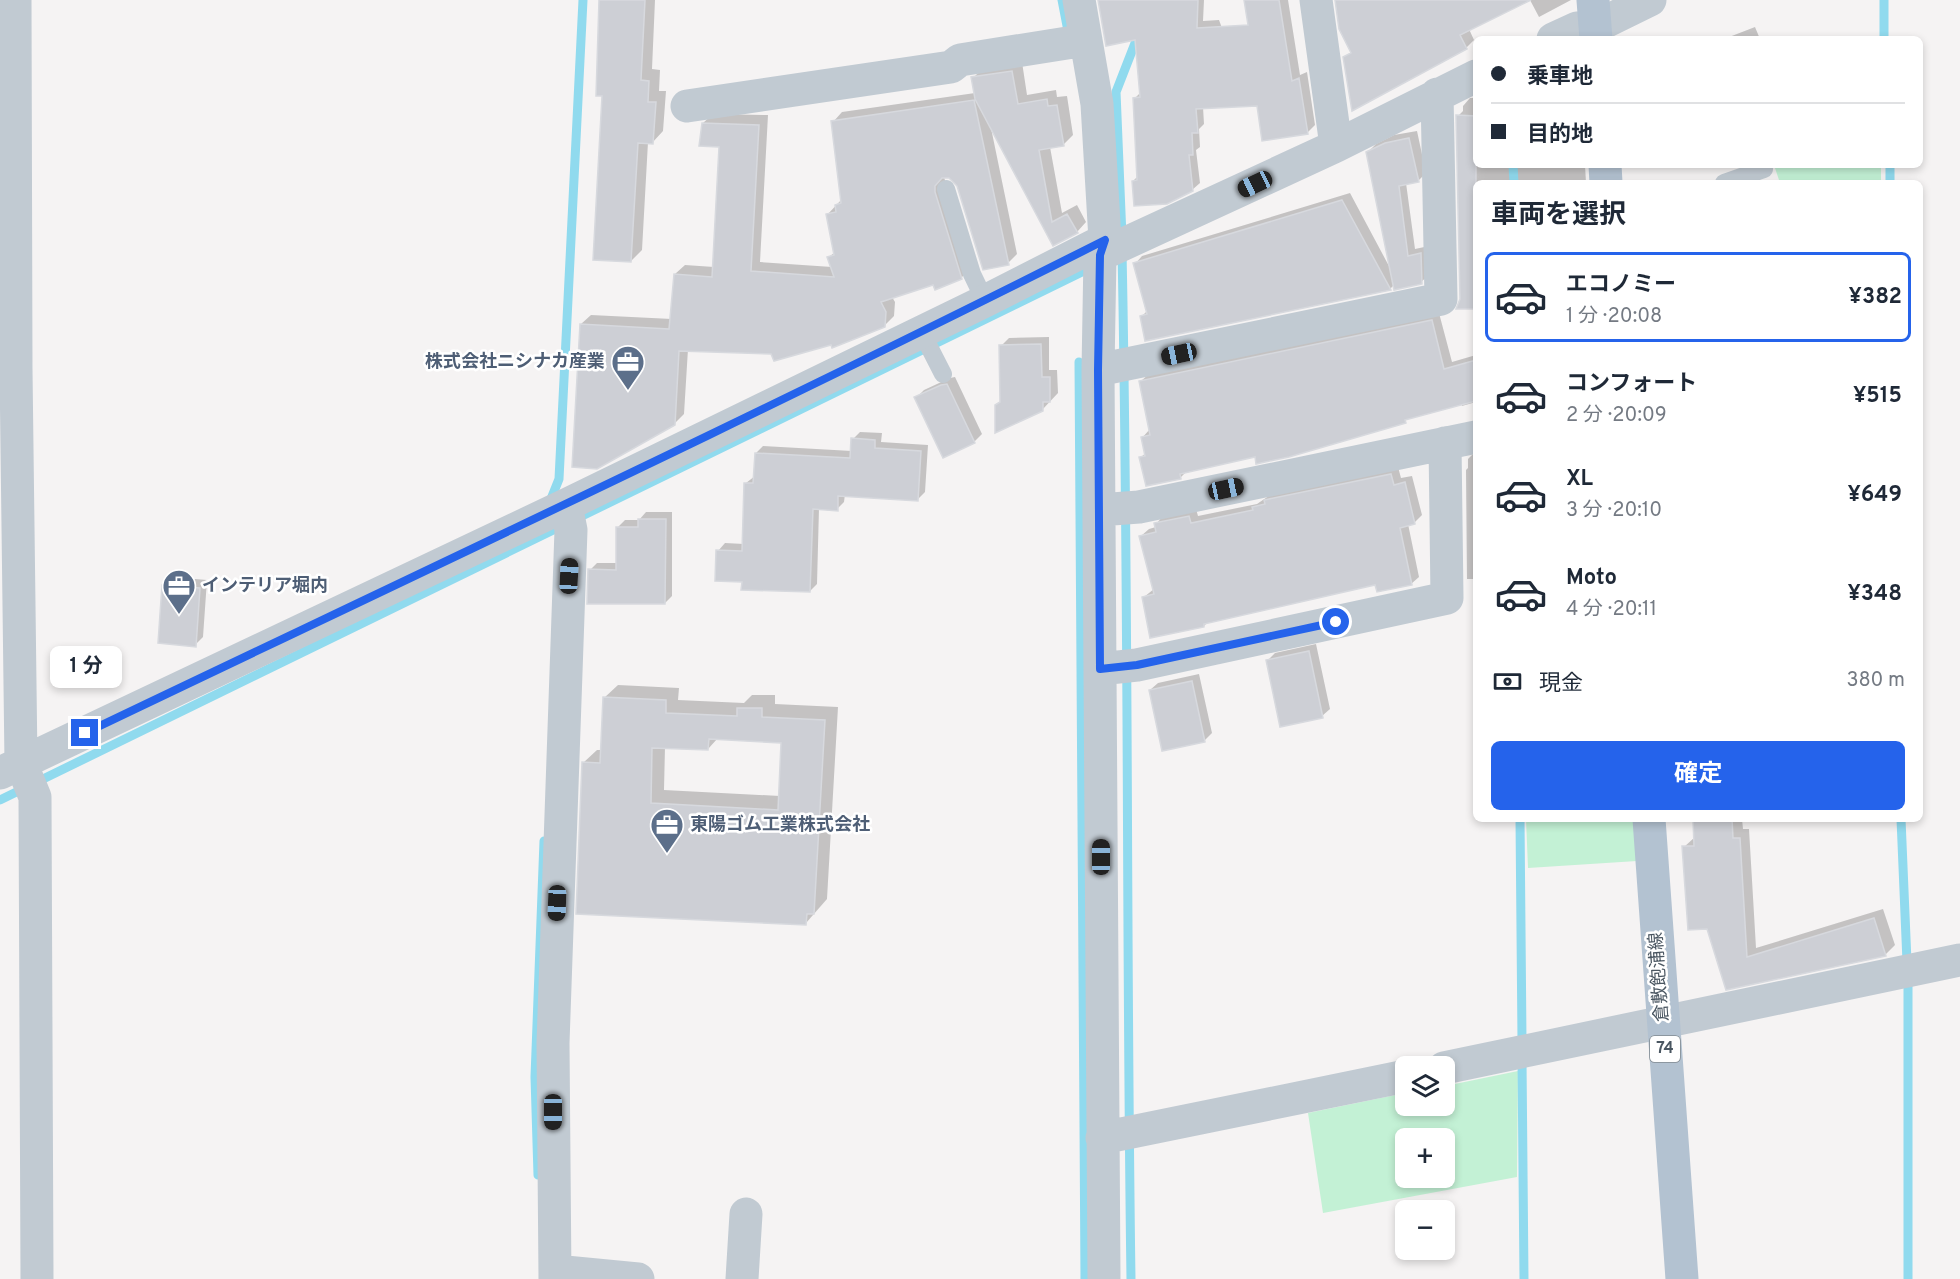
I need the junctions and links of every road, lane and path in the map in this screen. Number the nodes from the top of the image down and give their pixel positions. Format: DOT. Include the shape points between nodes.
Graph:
graph roads {
  1 [pos="15,0"];
  2 [pos="1079,0"];
  3 [pos="1316,0"];
  4 [pos="1650,0"];
  5 [pos="1595,22"];
  6 [pos="1560,36"];
  7 [pos="1076,42"];
  8 [pos="1473,77"];
  9 [pos="1437,94"];
  10 [pos="687,106"];
  11 [pos="1336,146"];
  12 [pos="1764,169"];
  13 [pos="1733,180"];
  14 [pos="946,189"];
  15 [pos="1112,246"];
  16 [pos="985,301"];
  17 [pos="1116,367"];
  18 [pos="8,369"];
  19 [pos="1460,440"];
  20 [pos="1118,509"];
  21 [pos="559,516"];
  22 [pos="1118,668"];
  23 [pos="21,778"];
  24 [pos="1649,822"];
  25 [pos="1960,960"];
  26 [pos="1663,1022"];
  27 [pos="1455,1066"];
  28 [pos="1395,1078"];
  29 [pos="1120,1135"];
  30 [pos="746,1214"];
  31 [pos="555,1275"];
  32 [pos="37,1279"];
  33 [pos="638,1279"];
  34 [pos="742,1279"];
  35 [pos="1104,1279"];
  36 [pos="1682,1279"];
  1 -- 18 [label="street"];
  2 -- 7 [label="street"];
  3 -- 11 [label="street"];
  4 -- 5 [label="street"];
  5 -- 6 [label="street"];
  7 -- 10 [label="street" via="960,60 951,67"];
  7 -- 15 [label="street" via="1097,104"];
  8 -- 9 [label="street"];
  9 -- 11 [label="street"];
  9 -- 17 [label="street" via="1441,299"];
  11 -- 15 [label="street"];
  12 -- 13 [label="lane"];
  14 -- 16 [label="lane" via="972,274"];
  15 -- 16 [label="street"];
  15 -- 17 [label="street"];
  16 -- 21 [label="street" via="931,351"];
  17 -- 20 [label="street"];
  18 -- 23 [label="street"];
  19 -- 20 [label="street"];
  19 -- 22 [label="street" via="1447,598"];
  20 -- 22 [label="street"];
  21 -- 23 [label="street"];
  21 -- 31 [label="street" via="553,1043"];
  22 -- 29 [label="street"];
  23 -- 32 [label="street"];
  24 -- 26 [label="main road, 倉敷飽浦線 / 74"];
  25 -- 26 [label="street"];
  26 -- 27 [label="street"];
  26 -- 36 [label="main road, 倉敷飽浦線 / 74"];
  28 -- 29 [label="street"];
  29 -- 35 [label="street"];
  30 -- 34 [label="street"];
  31 -- 33 [label="street"];
}
